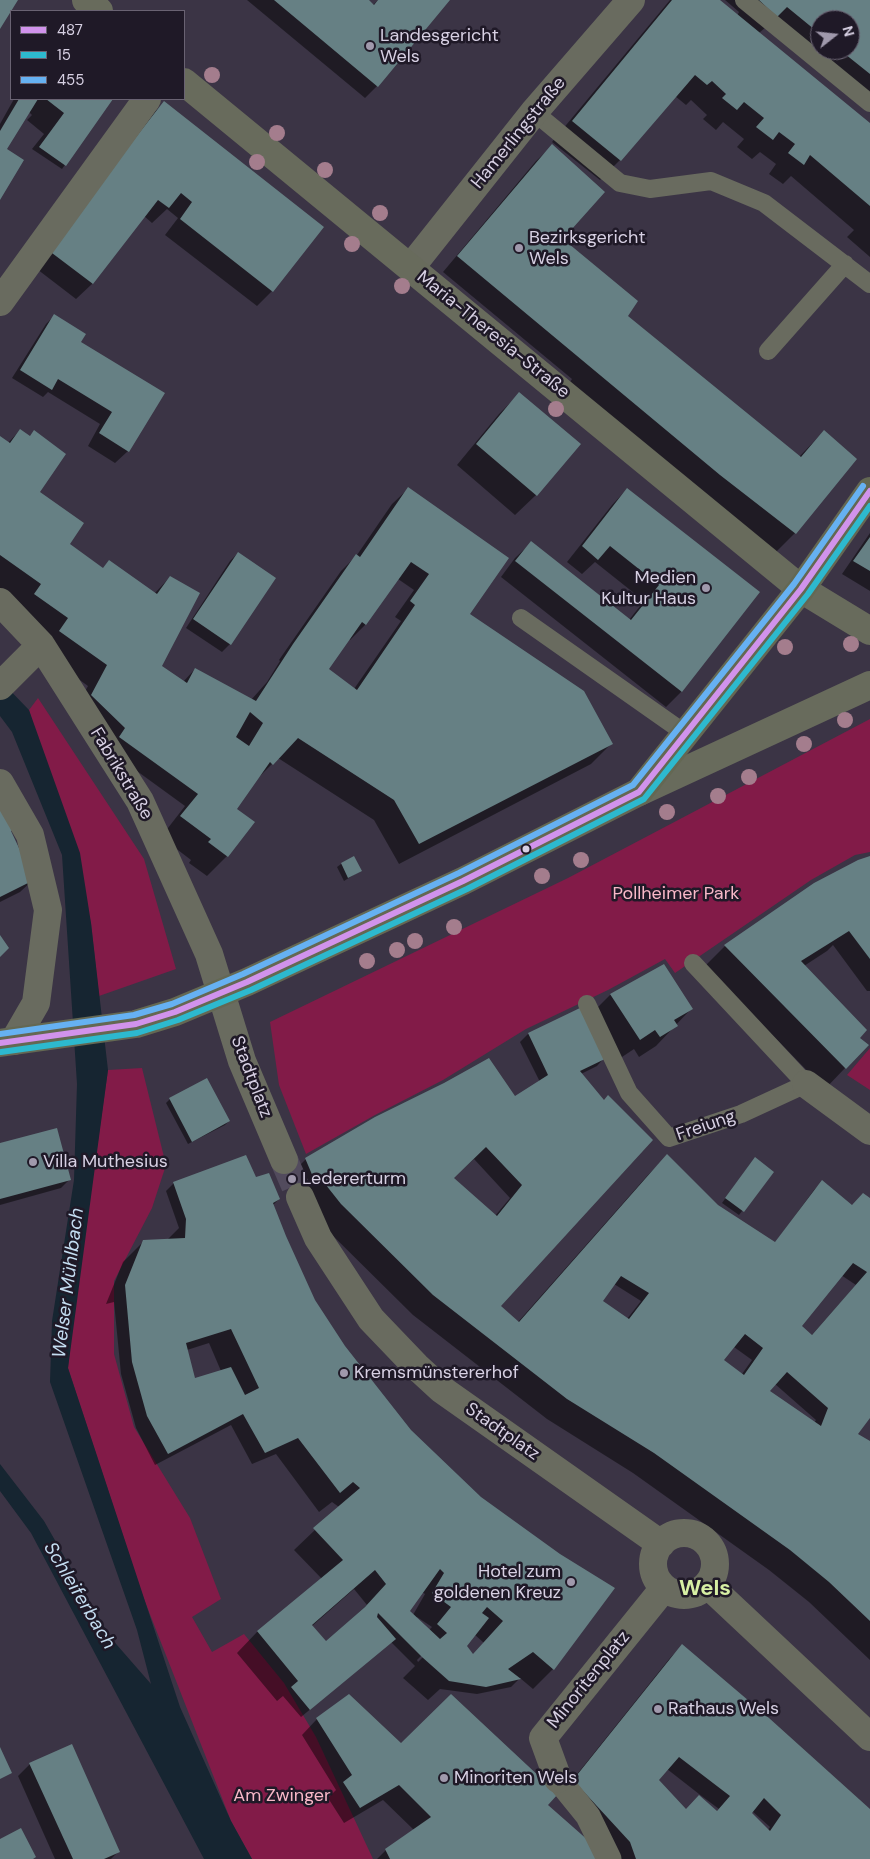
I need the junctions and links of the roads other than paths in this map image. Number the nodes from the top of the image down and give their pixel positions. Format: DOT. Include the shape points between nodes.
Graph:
graph roads {
  1 [pos="86,0"];
  2 [pos="630,0"];
  3 [pos="744,0"];
  4 [pos="98,10"];
  5 [pos="185,83"];
  6 [pos="146,100"];
  7 [pos="870,103"];
  8 [pos="534,112"];
  9 [pos="845,264"];
  10 [pos="411,267"];
  11 [pos="870,284"];
  12 [pos="0,302"];
  13 [pos="768,351"];
  14 [pos="870,491"];
  15 [pos="801,590"];
  16 [pos="0,602"];
  17 [pos="521,618"];
  18 [pos="870,631"];
  19 [pos="33,653"];
  20 [pos="0,686"];
  21 [pos="870,686"];
  22 [pos="686,734"];
  23 [pos="0,783"];
  24 [pos="640,792"];
  25 [pos="694,963"];
  26 [pos="222,993"];
  27 [pos="587,1004"];
  28 [pos="7,1042"];
  29 [pos="806,1084"];
  30 [pos="870,1131"];
  31 [pos="284,1160"];
  32 [pos="300,1197"];
  33 [pos="661,1544"];
  34 [pos="708,1585"];
  35 [pos="664,1588"];
  36 [pos="870,1737"];
  37 [pos="558,1779"];
  38 [pos="609,1859"];
  1 -- 4 [label="main road"];
  2 -- 8 [label="street, Hamerlingstraße"];
  3 -- 7 [label="lane"];
  5 -- 10 [label="main road, Maria-Theresia-Straße"];
  6 -- 12 [label="street"];
  8 -- 9 [label="lane" via="620,183 650,189 711,181 764,203"];
  8 -- 10 [label="street, Hamerlingstraße"];
  9 -- 11 [label="lane"];
  9 -- 13 [label="lane"];
  10 -- 15 [label="main road, Maria-Theresia-Straße"];
  14 -- 15 [label="main road"];
  15 -- 18 [label="main road, Maria-Theresia-Straße"];
  15 -- 22 [label="main road"];
  16 -- 19 [label="street, Fabrikstraße"];
  17 -- 22 [label="lane"];
  19 -- 20 [label="street"];
  19 -- 26 [label="street, Fabrikstraße" via="140,801 209,954"];
  21 -- 24 [label="main road"];
  22 -- 24 [label="main road"];
  23 -- 28 [label="street" via="30,835 48,910 36,1003"];
  24 -- 26 [label="main road" via="463,881"];
  25 -- 29 [label="lane"];
  26 -- 28 [label="main road" via="136,1024"];
  26 -- 31 [label="street, Stadtplatz" via="242,1061"];
  27 -- 29 [label="lane, Freiung" via="629,1093 668,1138 741,1114"];
  29 -- 30 [label="street"];
  32 -- 33 [label="street, Stadtplatz" via="318,1238 371,1319 416,1366 441,1389"];
  33 -- 34 [label="street" via="679,1534 700,1537 714,1554 716,1565"];
  33 -- 35 [label="street" via="653,1562 654,1572"];
  34 -- 35 [label="street" via="692,1595 682,1596"];
  34 -- 36 [label="street"];
  35 -- 37 [label="street, Minoritenplatz" via="542,1738"];
  37 -- 38 [label="street" via="588,1816"];
}
